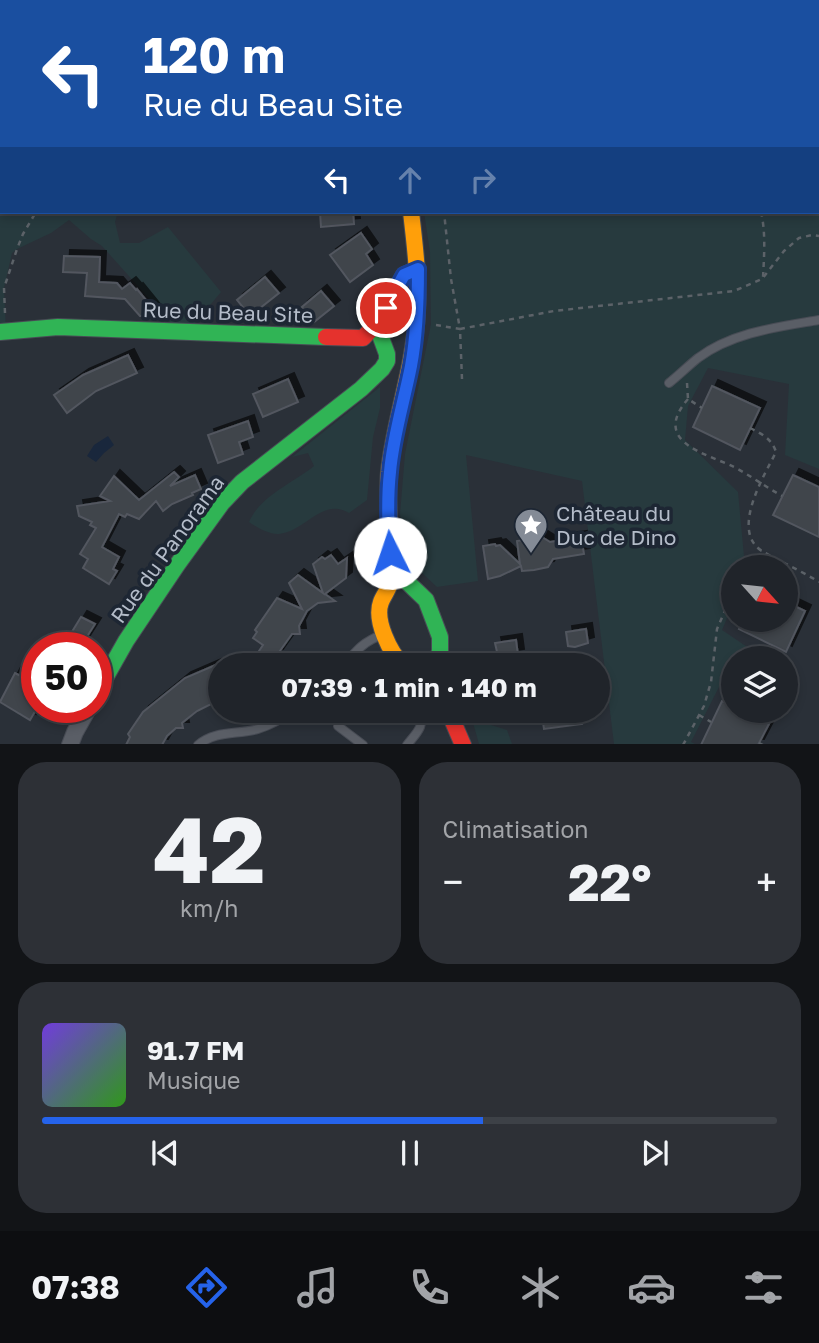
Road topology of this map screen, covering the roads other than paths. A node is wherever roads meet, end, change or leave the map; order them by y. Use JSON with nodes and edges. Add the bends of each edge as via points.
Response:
{"nodes":[{"id":1,"x":411,"y":214,"type":"edge"},
{"id":2,"x":418,"y":269,"type":"junction"},
{"id":3,"x":819,"y":320,"type":"edge"},
{"id":4,"x":376,"y":324,"type":"junction"},
{"id":5,"x":3,"y":331,"type":"edge"},
{"id":6,"x":669,"y":383,"type":"dead end"},
{"id":7,"x":390,"y":553,"type":"junction"},
{"id":8,"x":419,"y":592,"type":"junction"},
{"id":9,"x":386,"y":594,"type":"junction"},
{"id":10,"x":385,"y":634,"type":"junction"},
{"id":11,"x":354,"y":653,"type":"edge"},
{"id":12,"x":393,"y":653,"type":"edge"},
{"id":13,"x":439,"y":653,"type":"edge"},
{"id":14,"x":112,"y":666,"type":"edge"},
{"id":15,"x":80,"y":723,"type":"edge"},
{"id":16,"x":273,"y":723,"type":"edge"},
{"id":17,"x":423,"y":723,"type":"edge"},
{"id":18,"x":454,"y":723,"type":"edge"},
{"id":19,"x":338,"y":726,"type":"dead end"},
{"id":20,"x":70,"y":744,"type":"edge"},
{"id":21,"x":198,"y":744,"type":"edge"},
{"id":22,"x":363,"y":744,"type":"edge"},
{"id":23,"x":407,"y":744,"type":"edge"},
{"id":24,"x":463,"y":744,"type":"edge"}],
"edges":[{"from":1,"to":2,"type":"street"},
{"from":2,"to":4,"type":"street","via":[[404,275]]},
{"from":2,"to":7,"type":"street","via":[[411,364],[389,473]]},
{"from":3,"to":6,"type":"lane","via":[[737,337],[700,356]]},
{"from":4,"to":5,"type":"street","name":"Rue du Beau Site","via":[[363,338],[58,327]]},
{"from":4,"to":14,"type":"street","name":"Rue du Panorama","via":[[387,354],[382,369],[222,503]]},
{"from":7,"to":8,"type":"street","via":[[398,572]]},
{"from":7,"to":9,"type":"street","via":[[391,581]]},
{"from":8,"to":9,"type":"street","via":[[404,586]]},
{"from":8,"to":13,"type":"street","via":[[440,637]]},
{"from":9,"to":10,"type":"street","via":[[379,614]]},
{"from":10,"to":11,"type":"lane","via":[[361,644]]},
{"from":10,"to":12,"type":"street"},
{"from":15,"to":20,"type":"street"},
{"from":16,"to":21,"type":"lane","via":[[217,734]]},
{"from":17,"to":23,"type":"lane"},
{"from":18,"to":24,"type":"street"},
{"from":19,"to":22,"type":"lane"}]}
